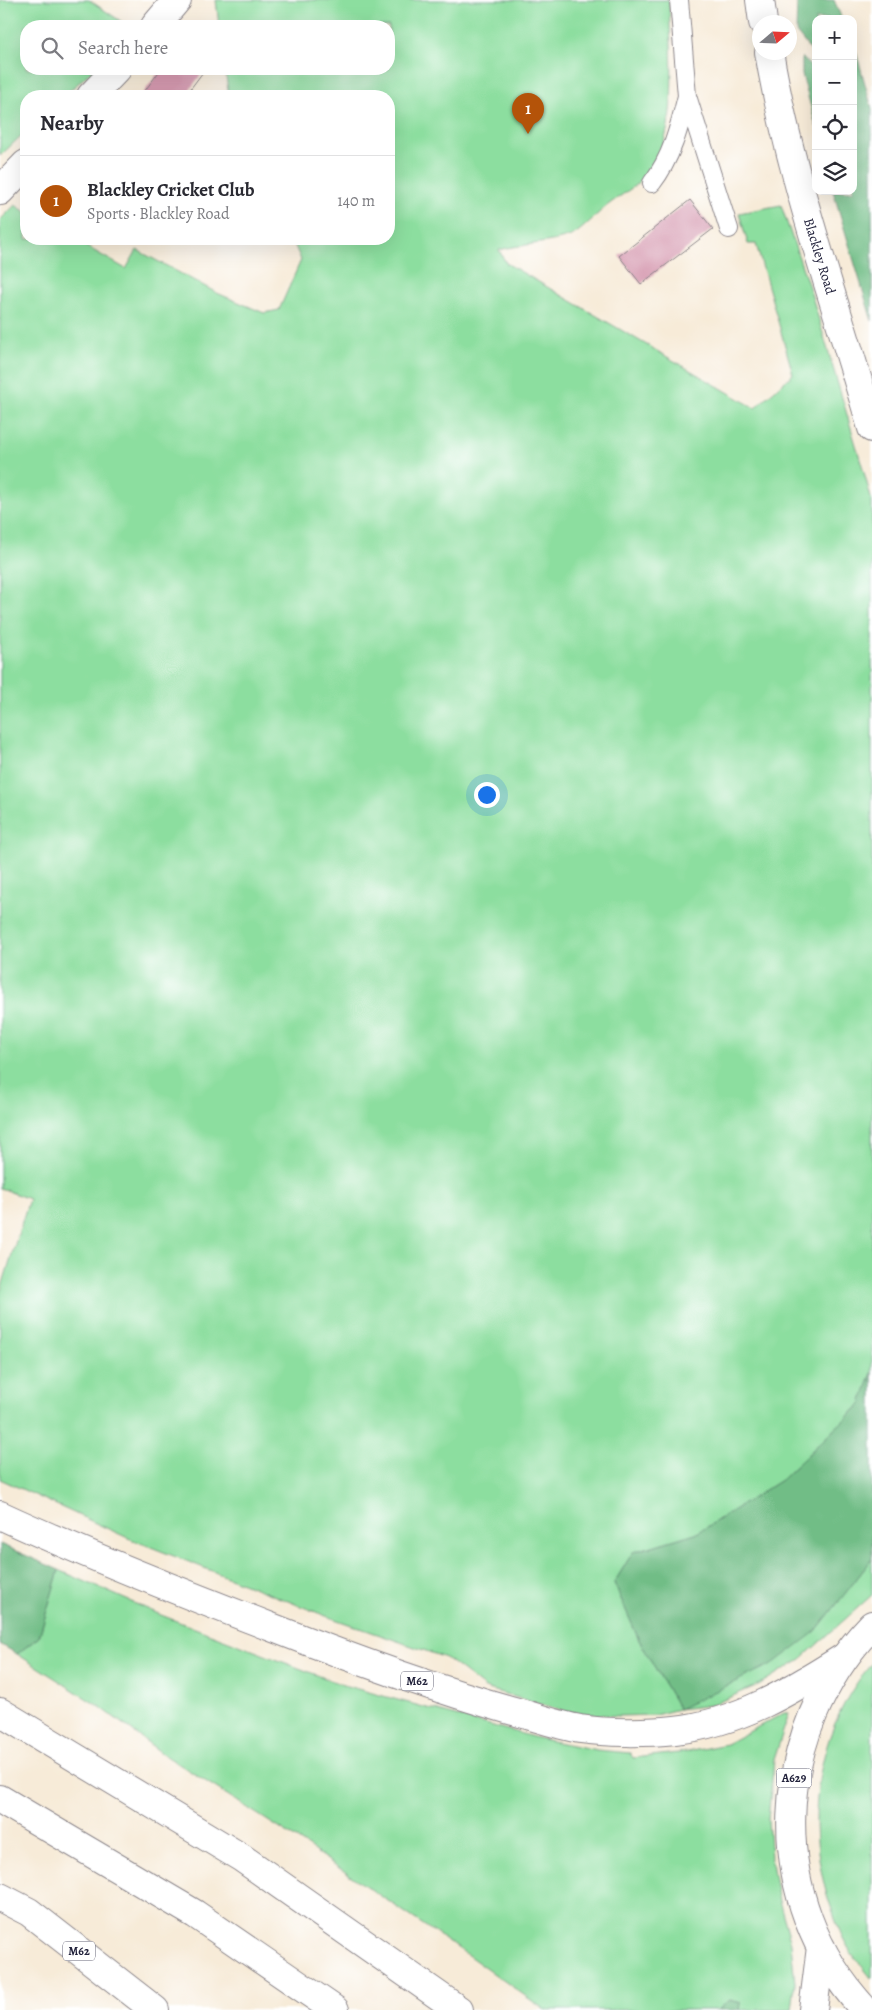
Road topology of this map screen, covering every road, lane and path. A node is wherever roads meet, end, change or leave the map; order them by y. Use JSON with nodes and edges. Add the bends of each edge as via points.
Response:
{"nodes":[{"id":1,"x":177,"y":0,"type":"edge"},
{"id":2,"x":679,"y":0,"type":"edge"},
{"id":3,"x":760,"y":0,"type":"edge"},
{"id":4,"x":762,"y":15,"type":"edge"},
{"id":5,"x":160,"y":20,"type":"edge"},
{"id":6,"x":771,"y":60,"type":"edge"},
{"id":7,"x":111,"y":75,"type":"edge"},
{"id":8,"x":97,"y":90,"type":"edge"},
{"id":9,"x":688,"y":96,"type":"junction"},
{"id":10,"x":20,"y":170,"type":"edge"},
{"id":11,"x":652,"y":183,"type":"dead end"},
{"id":12,"x":0,"y":191,"type":"edge"},
{"id":13,"x":729,"y":229,"type":"dead end"},
{"id":14,"x":872,"y":428,"type":"edge"},
{"id":15,"x":0,"y":1515,"type":"edge"},
{"id":16,"x":872,"y":1625,"type":"edge"},
{"id":17,"x":843,"y":1658,"type":"junction"},
{"id":18,"x":0,"y":1712,"type":"edge"},
{"id":19,"x":0,"y":1800,"type":"edge"},
{"id":20,"x":0,"y":1897,"type":"edge"},
{"id":21,"x":821,"y":1948,"type":"junction"},
{"id":22,"x":864,"y":2006,"type":"edge"},
{"id":23,"x":155,"y":2010,"type":"edge"},
{"id":24,"x":336,"y":2010,"type":"edge"},
{"id":25,"x":459,"y":2010,"type":"edge"},
{"id":26,"x":813,"y":2010,"type":"edge"}],
"edges":[{"from":1,"to":5,"type":"main road"},
{"from":2,"to":9,"type":"lane"},
{"from":3,"to":4,"type":"main road"},
{"from":6,"to":14,"type":"main road","name":"Blackley Road","via":[[795,174]]},
{"from":7,"to":8,"type":"main road"},
{"from":9,"to":11,"type":"lane","via":[[674,145]]},
{"from":9,"to":13,"type":"lane"},
{"from":10,"to":12,"type":"main road"},
{"from":15,"to":17,"type":"main road","number":"M62","via":[[133,1573],[336,1653],[460,1696],[580,1729],[641,1732],[676,1730],[709,1723],[779,1698]]},
{"from":16,"to":17,"type":"main road","number":"A629"},
{"from":17,"to":21,"type":"main road","number":"A629","via":[[809,1724],[792,1788],[792,1838],[799,1888]]},
{"from":18,"to":25,"type":"main road","via":[[242,1858]]},
{"from":19,"to":24,"type":"main road","via":[[196,1914]]},
{"from":20,"to":23,"type":"main road","number":"M62","via":[[29,1912]]},
{"from":21,"to":22,"type":"main road","number":"A629","via":[[837,1975]]},
{"from":21,"to":26,"type":"main road","number":"A629"}]}
